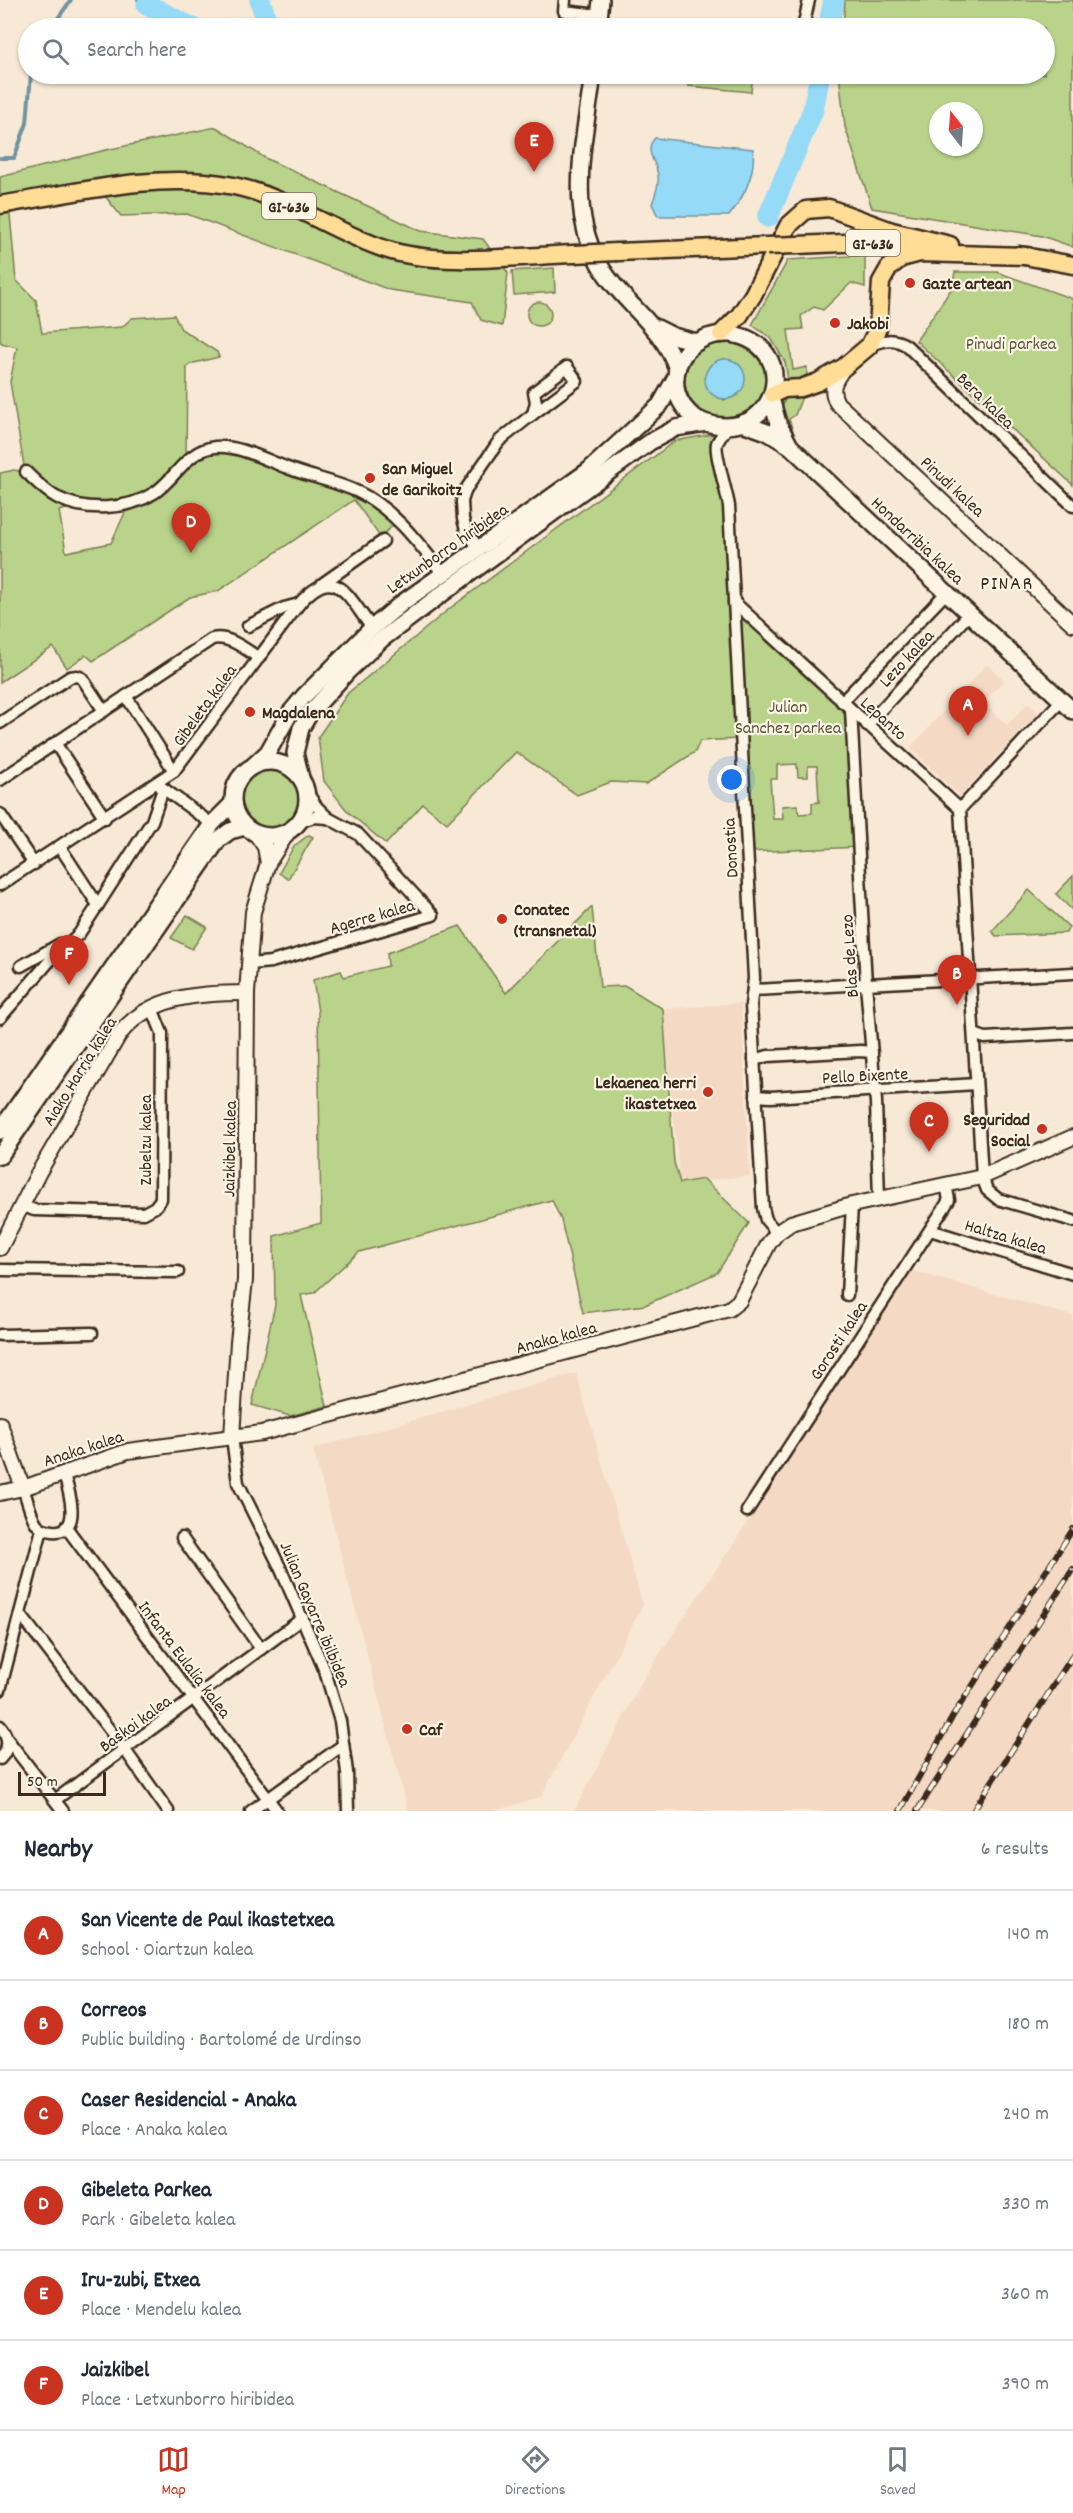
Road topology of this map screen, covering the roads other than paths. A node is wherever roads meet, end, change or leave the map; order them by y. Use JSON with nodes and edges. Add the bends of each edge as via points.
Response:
{"nodes":[{"id":1,"x":565,"y":0,"type":"edge"},
{"id":2,"x":809,"y":0,"type":"edge"},
{"id":3,"x":600,"y":15,"type":"edge"},
{"id":4,"x":805,"y":18,"type":"edge"},
{"id":5,"x":592,"y":84,"type":"edge"},
{"id":6,"x":0,"y":205,"type":"edge"},
{"id":7,"x":950,"y":245,"type":"junction"},
{"id":8,"x":1028,"y":256,"type":"junction"},
{"id":9,"x":1073,"y":266,"type":"edge"},
{"id":10,"x":652,"y":325,"type":"junction"},
{"id":11,"x":721,"y":334,"type":"junction"},
{"id":12,"x":696,"y":342,"type":"junction"},
{"id":13,"x":869,"y":346,"type":"junction"},
{"id":14,"x":844,"y":366,"type":"junction"},
{"id":15,"x":676,"y":373,"type":"junction"},
{"id":16,"x":772,"y":396,"type":"junction"},
{"id":17,"x":533,"y":414,"type":"junction"},
{"id":18,"x":706,"y":423,"type":"junction"},
{"id":19,"x":735,"y":424,"type":"junction"},
{"id":20,"x":790,"y":446,"type":"junction"},
{"id":21,"x":26,"y":472,"type":"dead end"},
{"id":22,"x":1073,"y":506,"type":"edge"},
{"id":23,"x":383,"y":541,"type":"dead end"},
{"id":24,"x":479,"y":549,"type":"junction"},
{"id":25,"x":443,"y":574,"type":"junction"},
{"id":26,"x":321,"y":584,"type":"junction"},
{"id":27,"x":946,"y":593,"type":"junction"},
{"id":28,"x":734,"y":602,"type":"junction"},
{"id":29,"x":299,"y":604,"type":"junction"},
{"id":30,"x":969,"y":614,"type":"junction"},
{"id":31,"x":1073,"y":624,"type":"edge"},
{"id":32,"x":248,"y":626,"type":"dead end"},
{"id":33,"x":372,"y":627,"type":"junction"},
{"id":34,"x":259,"y":658,"type":"junction"},
{"id":35,"x":126,"y":696,"type":"junction"},
{"id":36,"x":1061,"y":701,"type":"junction"},
{"id":37,"x":842,"y":702,"type":"junction"},
{"id":38,"x":851,"y":710,"type":"junction"},
{"id":39,"x":104,"y":711,"type":"junction"},
{"id":40,"x":1073,"y":711,"type":"edge"},
{"id":41,"x":0,"y":723,"type":"edge"},
{"id":42,"x":867,"y":724,"type":"junction"},
{"id":43,"x":55,"y":743,"type":"junction"},
{"id":44,"x":254,"y":765,"type":"junction"},
{"id":45,"x":174,"y":771,"type":"junction"},
{"id":46,"x":0,"y":780,"type":"edge"},
{"id":47,"x":304,"y":785,"type":"junction"},
{"id":48,"x":161,"y":786,"type":"junction"},
{"id":49,"x":233,"y":803,"type":"junction"},
{"id":50,"x":960,"y":809,"type":"junction"},
{"id":51,"x":0,"y":814,"type":"edge"},
{"id":52,"x":105,"y":818,"type":"junction"},
{"id":53,"x":328,"y":818,"type":"junction"},
{"id":54,"x":212,"y":824,"type":"junction"},
{"id":55,"x":294,"y":827,"type":"junction"},
{"id":56,"x":251,"y":831,"type":"junction"},
{"id":57,"x":60,"y":847,"type":"junction"},
{"id":58,"x":268,"y":863,"type":"junction"},
{"id":59,"x":34,"y":864,"type":"junction"},
{"id":60,"x":0,"y":885,"type":"edge"},
{"id":61,"x":98,"y":905,"type":"junction"},
{"id":62,"x":79,"y":934,"type":"junction"},
{"id":63,"x":250,"y":964,"type":"junction"},
{"id":64,"x":21,"y":966,"type":"dead end"},
{"id":65,"x":1073,"y":973,"type":"edge"},
{"id":66,"x":971,"y":979,"type":"junction"},
{"id":67,"x":753,"y":984,"type":"junction"},
{"id":68,"x":867,"y":984,"type":"junction"},
{"id":69,"x":247,"y":993,"type":"junction"},
{"id":70,"x":152,"y":1008,"type":"junction"},
{"id":71,"x":0,"y":1018,"type":"edge"},
{"id":72,"x":1073,"y":1033,"type":"edge"},
{"id":73,"x":974,"y":1034,"type":"junction"},
{"id":74,"x":872,"y":1052,"type":"junction"},
{"id":75,"x":754,"y":1059,"type":"junction"},
{"id":76,"x":976,"y":1084,"type":"junction"},
{"id":77,"x":875,"y":1092,"type":"junction"},
{"id":78,"x":756,"y":1096,"type":"junction"},
{"id":79,"x":0,"y":1131,"type":"edge"},
{"id":80,"x":1073,"y":1137,"type":"edge"},
{"id":81,"x":0,"y":1156,"type":"edge"},
{"id":82,"x":982,"y":1177,"type":"junction"},
{"id":83,"x":946,"y":1184,"type":"junction"},
{"id":84,"x":879,"y":1199,"type":"junction"},
{"id":85,"x":21,"y":1205,"type":"junction"},
{"id":86,"x":852,"y":1206,"type":"junction"},
{"id":87,"x":1073,"y":1221,"type":"edge"},
{"id":88,"x":930,"y":1230,"type":"junction"},
{"id":89,"x":777,"y":1233,"type":"junction"},
{"id":90,"x":0,"y":1248,"type":"edge"},
{"id":91,"x":0,"y":1270,"type":"edge"},
{"id":92,"x":178,"y":1272,"type":"dead end"},
{"id":93,"x":1073,"y":1274,"type":"edge"},
{"id":94,"x":847,"y":1295,"type":"dead end"},
{"id":95,"x":92,"y":1333,"type":"dead end"},
{"id":96,"x":0,"y":1335,"type":"edge"},
{"id":97,"x":0,"y":1424,"type":"edge"},
{"id":98,"x":232,"y":1437,"type":"junction"},
{"id":99,"x":63,"y":1472,"type":"junction"},
{"id":100,"x":23,"y":1488,"type":"junction"},
{"id":101,"x":0,"y":1493,"type":"edge"},
{"id":102,"x":747,"y":1511,"type":"dead end"},
{"id":103,"x":42,"y":1529,"type":"junction"},
{"id":104,"x":62,"y":1529,"type":"junction"},
{"id":105,"x":182,"y":1538,"type":"dead end"},
{"id":106,"x":20,"y":1614,"type":"junction"},
{"id":107,"x":303,"y":1618,"type":"junction"},
{"id":108,"x":261,"y":1649,"type":"junction"},
{"id":109,"x":0,"y":1690,"type":"edge"},
{"id":110,"x":194,"y":1700,"type":"junction"},
{"id":111,"x":0,"y":1726,"type":"edge"},
{"id":112,"x":8,"y":1740,"type":"junction"},
{"id":113,"x":343,"y":1745,"type":"junction"},
{"id":114,"x":125,"y":1750,"type":"junction"},
{"id":115,"x":0,"y":1759,"type":"edge"},
{"id":116,"x":268,"y":1799,"type":"junction"},
{"id":117,"x":55,"y":1800,"type":"junction"},
{"id":118,"x":63,"y":1811,"type":"edge"},
{"id":119,"x":168,"y":1811,"type":"edge"},
{"id":120,"x":251,"y":1811,"type":"edge"},
{"id":121,"x":277,"y":1811,"type":"edge"},
{"id":122,"x":348,"y":1811,"type":"edge"}],
"edges":[{"from":1,"to":3,"type":"street","via":[[564,11]]},
{"from":2,"to":4,"type":"street"},
{"from":5,"to":10,"type":"main road","via":[[580,181],[583,225],[599,266]]},
{"from":6,"to":7,"type":"main road","number":"GI-636","bridge":true,"via":[[148,183],[187,181],[235,186],[267,196],[386,249],[417,256],[462,258],[866,242]]},
{"from":7,"to":8,"type":"main road","number":"GI-636"},
{"from":7,"to":11,"type":"main road","via":[[892,231],[829,208],[806,210],[788,225],[753,296]]},
{"from":8,"to":9,"type":"main road","number":"GI-636"},
{"from":8,"to":13,"type":"main road","via":[[920,254],[901,258],[881,282],[878,328]]},
{"from":10,"to":12,"type":"main road"},
{"from":10,"to":15,"type":"main road","via":[[667,345]]},
{"from":11,"to":12,"type":"main road"},
{"from":11,"to":16,"type":"main road","via":[[752,340],[768,355],[775,378]]},
{"from":12,"to":15,"type":"main road","via":[[685,352]]},
{"from":13,"to":14,"type":"main road"},
{"from":13,"to":22,"type":"street","name":"Bera kalea","via":[[882,340],[899,340],[907,346]]},
{"from":14,"to":16,"type":"main road","via":[[818,382],[784,389]]},
{"from":14,"to":31,"type":"street","name":"Pinudi kalea","via":[[833,386],[837,403]]},
{"from":15,"to":18,"type":"main road","via":[[678,394],[686,409]]},
{"from":15,"to":24,"type":"main road","name":"Letxunborro hiribidea","via":[[660,405],[588,471]]},
{"from":16,"to":19,"type":"main road","via":[[756,416]]},
{"from":16,"to":20,"type":"main road","name":"Hondarribia kalea","via":[[778,423]]},
{"from":17,"to":17,"type":"street","via":[[577,381],[567,367],[534,392]]},
{"from":17,"to":24,"type":"street","via":[[499,441],[466,489],[463,519]]},
{"from":18,"to":19,"type":"main road"},
{"from":18,"to":47,"type":"main road","name":"Letxunborro hiribidea","via":[[676,428],[650,442],[382,639],[304,720],[295,753]]},
{"from":19,"to":20,"type":"main road","name":"Hondarribia kalea","via":[[766,432]]},
{"from":19,"to":28,"type":"street","name":"Donostia","via":[[717,443],[715,454],[729,506]]},
{"from":20,"to":27,"type":"main road","name":"Hondarribia kalea"},
{"from":21,"to":25,"type":"street","via":[[57,497],[103,508],[155,493],[199,452],[216,447],[242,451],[375,501]]},
{"from":23,"to":26,"type":"street","name":"Gibeleta kalea"},
{"from":24,"to":25,"type":"main road","name":"Letxunborro hiribidea"},
{"from":25,"to":33,"type":"main road","name":"Letxunborro hiribidea"},
{"from":26,"to":29,"type":"street","name":"Gibeleta kalea"},
{"from":26,"to":33,"type":"street","via":[[339,586]]},
{"from":27,"to":30,"type":"main road","name":"Hondarribia kalea"},
{"from":27,"to":37,"type":"street","name":"Lezo kalea"},
{"from":28,"to":37,"type":"street","name":"Lepanto"},
{"from":28,"to":67,"type":"street","name":"Donostia"},
{"from":29,"to":32,"type":"street"},
{"from":29,"to":34,"type":"street","name":"Gibeleta kalea"},
{"from":30,"to":36,"type":"main road","name":"Hondarribia kalea"},
{"from":30,"to":42,"type":"street","name":"Lezo kalea"},
{"from":33,"to":44,"type":"main road","name":"Letxunborro hiribidea","via":[[304,696],[275,742]]},
{"from":34,"to":35,"type":"street","name":"Gibeleta kalea","via":[[231,640],[212,639]]},
{"from":34,"to":45,"type":"street","name":"Gibeleta kalea"},
{"from":35,"to":39,"type":"street","name":"Gibeleta kalea"},
{"from":35,"to":45,"type":"street","name":"Gibeleta kalea"},
{"from":36,"to":40,"type":"main road","name":"Hondarribia kalea"},
{"from":36,"to":50,"type":"street"},
{"from":37,"to":38,"type":"street","name":"Lepanto"},
{"from":38,"to":42,"type":"street","name":"Lepanto"},
{"from":38,"to":68,"type":"street","name":"Blas de Lezo"},
{"from":39,"to":41,"type":"street","via":[[77,676]]},
{"from":39,"to":43,"type":"street","name":"Gibeleta kalea"},
{"from":42,"to":50,"type":"street","name":"Lepanto"},
{"from":43,"to":46,"type":"street","name":"Gibeleta kalea"},
{"from":43,"to":52,"type":"street"},
{"from":44,"to":47,"type":"main road","via":[[285,765]]},
{"from":44,"to":49,"type":"main road","via":[[237,781]]},
{"from":45,"to":48,"type":"street","name":"Gibeleta kalea"},
{"from":47,"to":53,"type":"street","name":"Agerre kalea"},
{"from":47,"to":55,"type":"main road","via":[[306,808]]},
{"from":48,"to":52,"type":"street","name":"Gibeleta kalea"},
{"from":48,"to":54,"type":"street"},
{"from":48,"to":61,"type":"street","via":[[152,821]]},
{"from":49,"to":54,"type":"main road"},
{"from":49,"to":56,"type":"main road","via":[[239,820]]},
{"from":50,"to":66,"type":"street"},
{"from":51,"to":59,"type":"street"},
{"from":52,"to":57,"type":"street","name":"Gibeleta kalea"},
{"from":53,"to":55,"type":"street","via":[[314,817]]},
{"from":53,"to":63,"type":"street","name":"Agerre kalea","via":[[358,834],[433,915],[271,962]]},
{"from":54,"to":79,"type":"main road"},
{"from":55,"to":56,"type":"main road","via":[[267,836]]},
{"from":55,"to":58,"type":"street","name":"Jaizkibel kalea"},
{"from":56,"to":58,"type":"street","via":[[265,847]]},
{"from":56,"to":81,"type":"main road","via":[[230,831],[218,840]]},
{"from":57,"to":59,"type":"street","name":"Gibeleta kalea"},
{"from":57,"to":61,"type":"street"},
{"from":58,"to":63,"type":"street","name":"Jaizkibel kalea","via":[[253,912]]},
{"from":59,"to":60,"type":"street","name":"Gibeleta kalea"},
{"from":61,"to":62,"type":"street"},
{"from":62,"to":64,"type":"street"},
{"from":62,"to":71,"type":"street","via":[[53,957]]},
{"from":63,"to":69,"type":"street","name":"Jaizkibel kalea"},
{"from":65,"to":66,"type":"street"},
{"from":66,"to":68,"type":"street"},
{"from":66,"to":73,"type":"street"},
{"from":67,"to":68,"type":"street"},
{"from":67,"to":75,"type":"street","name":"Donostia"},
{"from":68,"to":74,"type":"street","name":"Blas de Lezo"},
{"from":69,"to":70,"type":"street","name":"Aiako Harria kalea","via":[[190,995]]},
{"from":69,"to":98,"type":"street","name":"Jaizkibel kalea","via":[[245,1280]]},
{"from":70,"to":85,"type":"street","name":"Aiako Harria kalea","via":[[128,1023],[119,1035]]},
{"from":70,"to":85,"type":"street","name":"Zubelzu kalea","via":[[162,1033],[161,1199],[144,1213],[34,1209]]},
{"from":72,"to":73,"type":"street","via":[[985,1038]]},
{"from":73,"to":76,"type":"street"},
{"from":74,"to":75,"type":"street"},
{"from":74,"to":77,"type":"street","name":"Blas de Lezo"},
{"from":75,"to":78,"type":"street","name":"Donostia"},
{"from":76,"to":77,"type":"street","name":"Pello Bixente"},
{"from":76,"to":82,"type":"street"},
{"from":77,"to":78,"type":"street","name":"Pello Bixente"},
{"from":77,"to":84,"type":"street","name":"Blas de Lezo"},
{"from":78,"to":89,"type":"street","name":"Donostia","via":[[763,1208],[766,1220]]},
{"from":80,"to":82,"type":"street","name":"Anaka kalea"},
{"from":82,"to":83,"type":"street","name":"Anaka kalea"},
{"from":82,"to":87,"type":"street","via":[[987,1190],[998,1199]]},
{"from":83,"to":84,"type":"street","name":"Anaka kalea"},
{"from":83,"to":88,"type":"street","name":"Gorosti kalea","via":[[949,1200]]},
{"from":84,"to":86,"type":"street","name":"Anaka kalea"},
{"from":85,"to":90,"type":"street","name":"Aiako Harria kalea"},
{"from":86,"to":89,"type":"street","name":"Anaka kalea","via":[[801,1218]]},
{"from":86,"to":94,"type":"street"},
{"from":88,"to":93,"type":"street","name":"Haltza kalea"},
{"from":88,"to":102,"type":"street","name":"Gorosti kalea"},
{"from":89,"to":98,"type":"street","name":"Anaka kalea","via":[[739,1301],[729,1309],[332,1416]]},
{"from":91,"to":92,"type":"street"},
{"from":95,"to":96,"type":"street"},
{"from":97,"to":100,"type":"street"},
{"from":98,"to":99,"type":"street","name":"Anaka kalea","via":[[128,1451]]},
{"from":98,"to":107,"type":"street","name":"Julian Gayarre ibilbidea","via":[[238,1483]]},
{"from":99,"to":100,"type":"street","name":"Anaka kalea"},
{"from":99,"to":104,"type":"street","via":[[72,1508],[71,1520]]},
{"from":100,"to":101,"type":"street","name":"Anaka kalea"},
{"from":100,"to":103,"type":"street"},
{"from":103,"to":104,"type":"street"},
{"from":103,"to":106,"type":"street"},
{"from":104,"to":110,"type":"street","name":"Infanta Eulalia kalea"},
{"from":105,"to":108,"type":"street"},
{"from":106,"to":109,"type":"street"},
{"from":106,"to":114,"type":"street"},
{"from":107,"to":108,"type":"street","name":"Baskoi kalea"},
{"from":107,"to":113,"type":"street","name":"Julian Gayarre ibilbidea","via":[[325,1671]]},
{"from":108,"to":110,"type":"street","name":"Baskoi kalea"},
{"from":110,"to":114,"type":"street","name":"Baskoi kalea"},
{"from":110,"to":116,"type":"street","name":"Infanta Eulalia kalea"},
{"from":111,"to":112,"type":"street"},
{"from":112,"to":115,"type":"street"},
{"from":112,"to":117,"type":"street"},
{"from":113,"to":116,"type":"street"},
{"from":113,"to":122,"type":"street","name":"Julian Gayarre ibilbidea"},
{"from":114,"to":117,"type":"street","name":"Baskoi kalea"},
{"from":114,"to":119,"type":"street"},
{"from":116,"to":120,"type":"street"},
{"from":116,"to":121,"type":"street","name":"Infanta Eulalia kalea"},
{"from":117,"to":118,"type":"street"}]}
